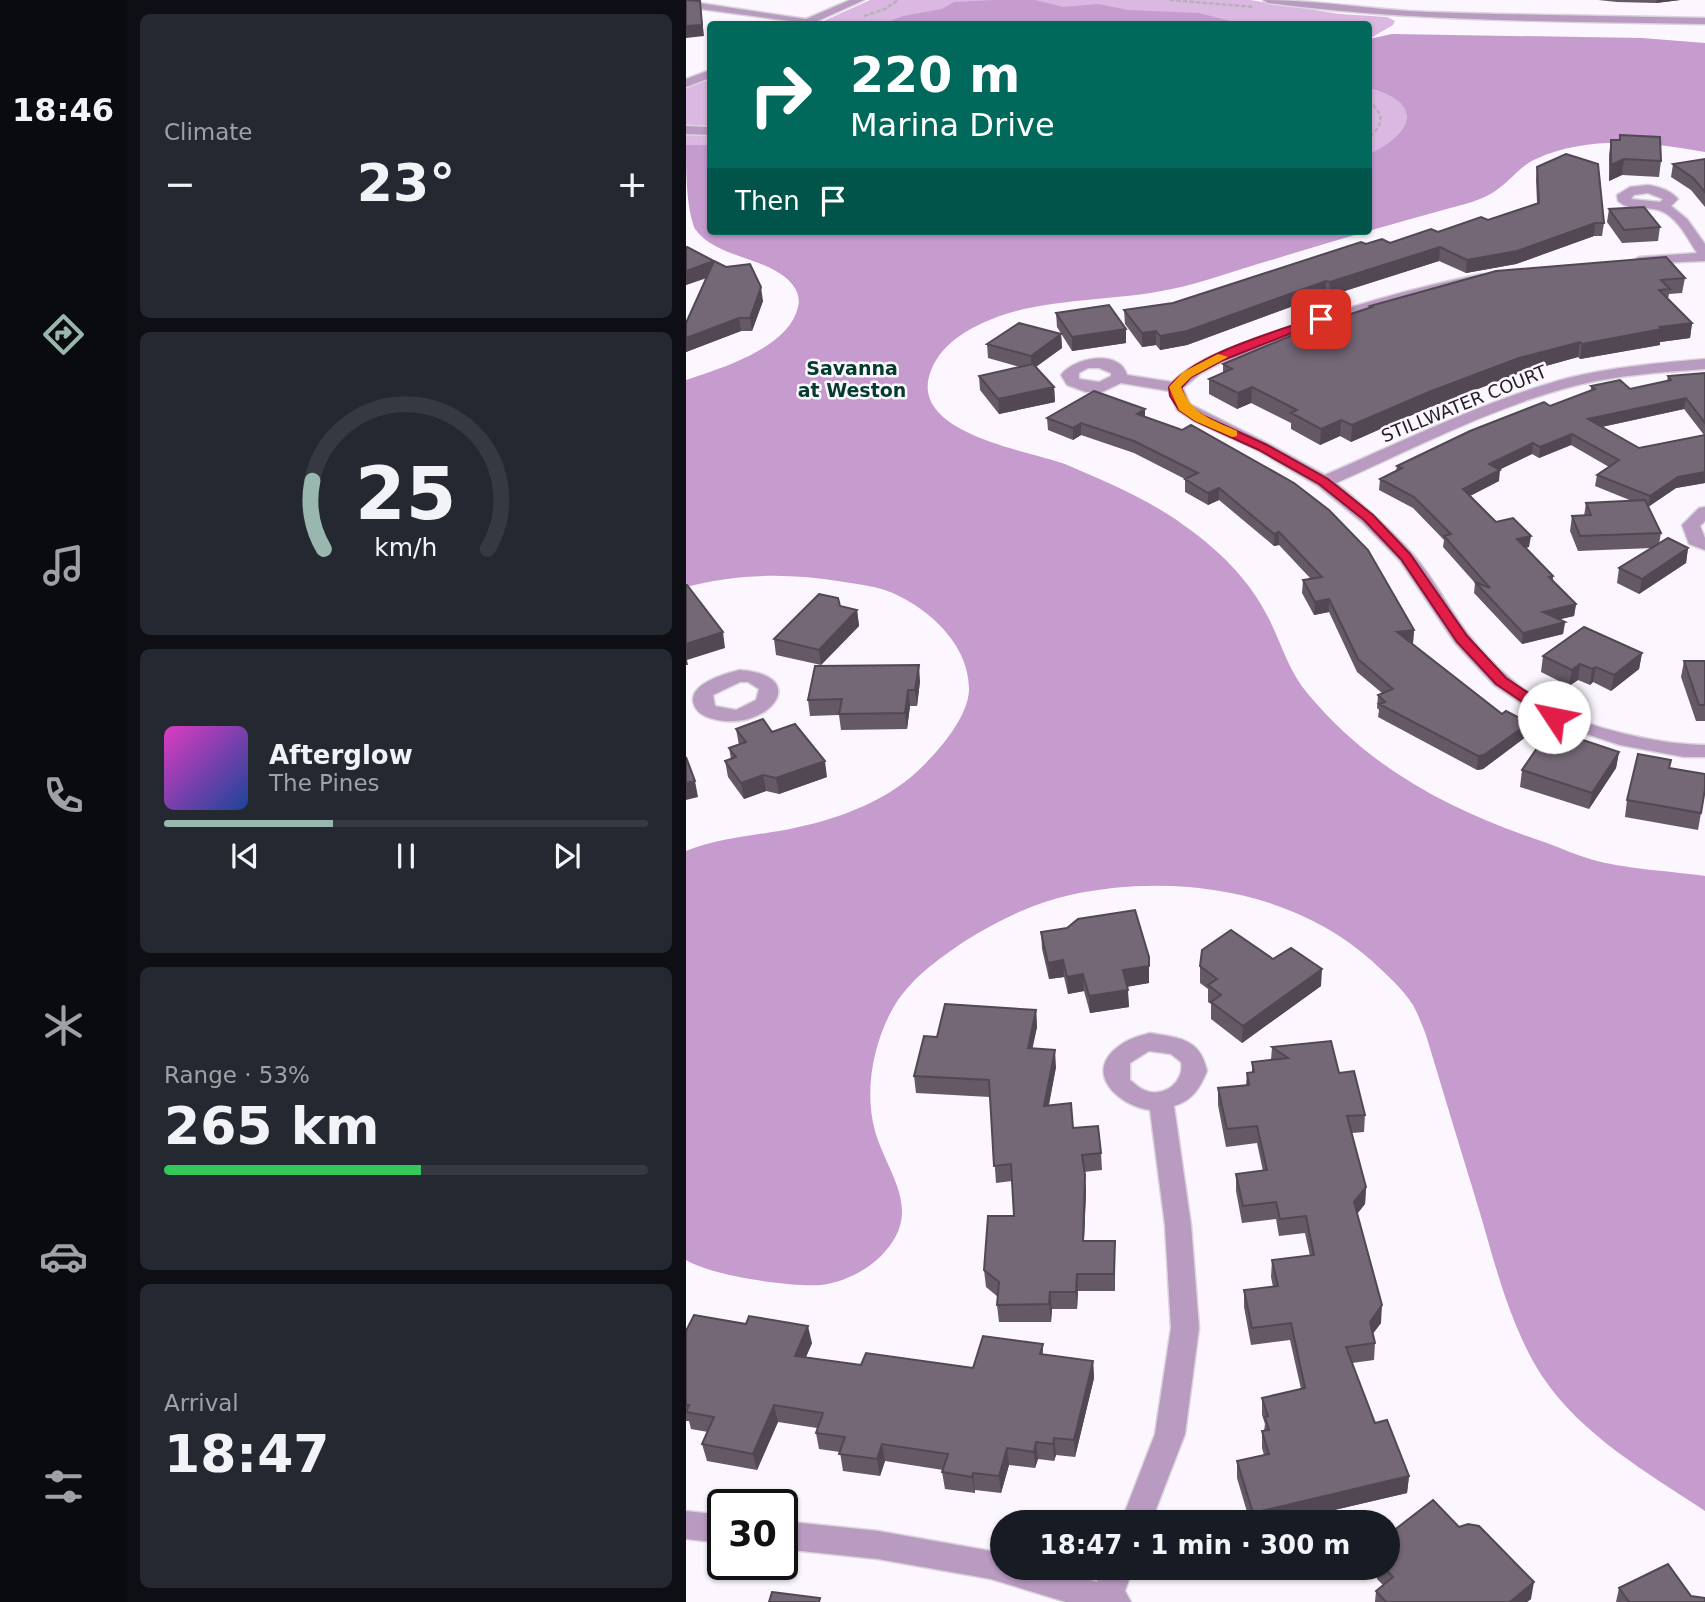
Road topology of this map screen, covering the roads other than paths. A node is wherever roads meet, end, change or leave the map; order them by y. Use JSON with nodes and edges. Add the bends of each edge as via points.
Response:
{"nodes":[{"id":1,"x":859,"y":0,"type":"edge"},
{"id":2,"x":686,"y":4,"type":"edge"},
{"id":3,"x":1264,"y":4,"type":"edge"},
{"id":4,"x":1354,"y":11,"type":"junction"},
{"id":5,"x":792,"y":21,"type":"edge"},
{"id":6,"x":810,"y":21,"type":"edge"},
{"id":7,"x":1345,"y":21,"type":"edge"},
{"id":8,"x":1705,"y":22,"type":"edge"},
{"id":9,"x":707,"y":75,"type":"edge"},
{"id":10,"x":686,"y":83,"type":"edge"},
{"id":11,"x":686,"y":130,"type":"edge"},
{"id":12,"x":707,"y":131,"type":"edge"},
{"id":13,"x":1663,"y":206,"type":"dead end"},
{"id":14,"x":1705,"y":256,"type":"edge"},
{"id":15,"x":1616,"y":262,"type":"edge"},
{"id":16,"x":1496,"y":275,"type":"edge"},
{"id":17,"x":1705,"y":364,"type":"edge"},
{"id":18,"x":1119,"y":378,"type":"dead end"},
{"id":19,"x":1175,"y":387,"type":"junction"},
{"id":20,"x":1324,"y":482,"type":"junction"},
{"id":21,"x":1705,"y":512,"type":"edge"},
{"id":22,"x":1705,"y":545,"type":"edge"},
{"id":23,"x":1705,"y":751,"type":"edge"},
{"id":24,"x":1161,"y":1101,"type":"dead end"},
{"id":25,"x":1141,"y":1510,"type":"edge"},
{"id":26,"x":686,"y":1525,"type":"edge"},
{"id":27,"x":707,"y":1527,"type":"edge"},
{"id":28,"x":798,"y":1537,"type":"edge"},
{"id":29,"x":1115,"y":1580,"type":"edge"},
{"id":30,"x":1111,"y":1600,"type":"edge"}],
"edges":[{"from":1,"to":6,"type":"street"},
{"from":2,"to":5,"type":"street"},
{"from":3,"to":4,"type":"street"},
{"from":4,"to":7,"type":"street"},
{"from":4,"to":8,"type":"street"},
{"from":9,"to":10,"type":"street"},
{"from":11,"to":12,"type":"street"},
{"from":13,"to":14,"type":"street","via":[[1688,228]]},
{"from":14,"to":15,"type":"street"},
{"from":16,"to":19,"type":"street","via":[[1348,309],[1217,359],[1187,374]]},
{"from":17,"to":20,"type":"street","name":"STILLWATER COURT","via":[[1637,369],[1573,382],[1513,401]]},
{"from":18,"to":19,"type":"street"},
{"from":19,"to":20,"type":"street","via":[[1183,407],[1200,418]]},
{"from":20,"to":23,"type":"street","via":[[1406,557],[1462,639],[1501,681],[1554,717],[1620,739]]},
{"from":21,"to":22,"type":"street","via":[[1691,525],[1695,540]]},
{"from":24,"to":25,"type":"street","via":[[1178,1225],[1185,1328],[1170,1434]]},
{"from":26,"to":27,"type":"street"},
{"from":28,"to":30,"type":"street","via":[[990,1565]]},
{"from":29,"to":30,"type":"street"}]}
